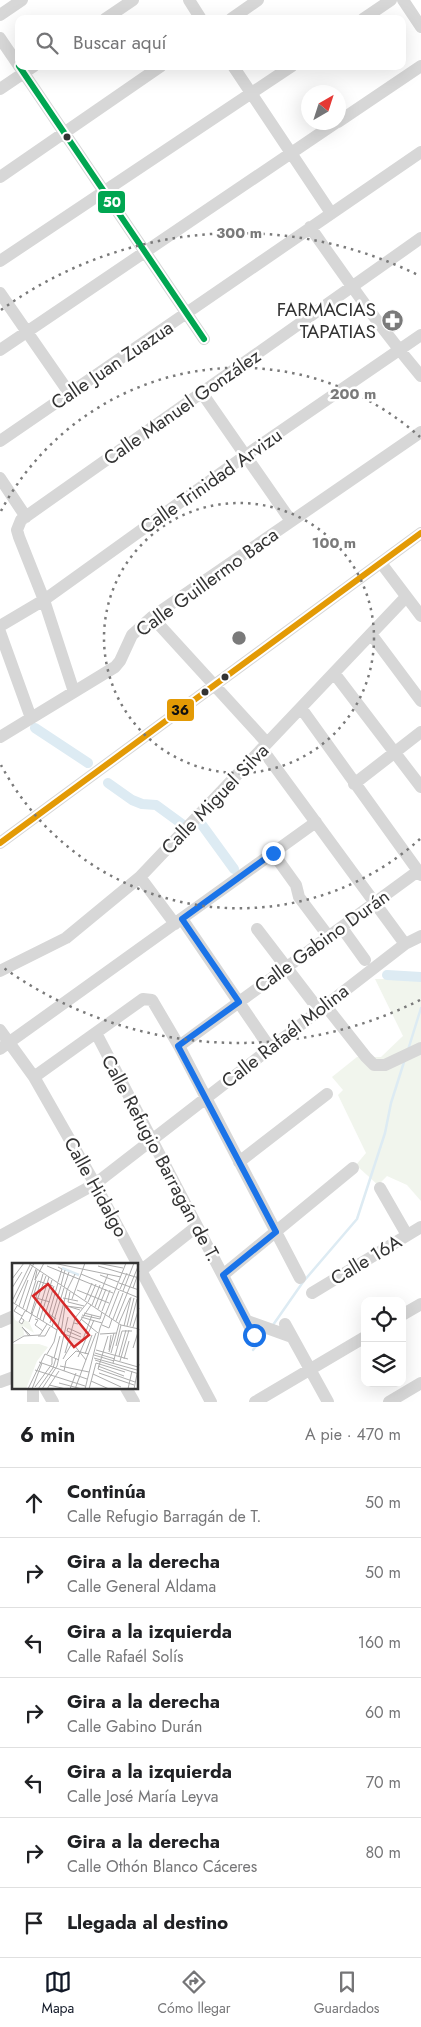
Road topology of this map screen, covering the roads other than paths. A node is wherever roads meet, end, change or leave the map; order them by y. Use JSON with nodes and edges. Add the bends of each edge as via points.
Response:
{"nodes":[{"id":1,"x":22,"y":0,"type":"edge"},
{"id":2,"x":132,"y":0,"type":"edge"},
{"id":3,"x":189,"y":0,"type":"edge"},
{"id":4,"x":258,"y":0,"type":"edge"},
{"id":5,"x":391,"y":0,"type":"edge"},
{"id":6,"x":403,"y":0,"type":"edge"},
{"id":7,"x":0,"y":15,"type":"edge"},
{"id":8,"x":110,"y":15,"type":"edge"},
{"id":9,"x":198,"y":15,"type":"edge"},
{"id":10,"x":237,"y":15,"type":"edge"},
{"id":11,"x":369,"y":15,"type":"edge"},
{"id":12,"x":421,"y":27,"type":"edge"},
{"id":13,"x":0,"y":38,"type":"edge"},
{"id":14,"x":15,"y":57,"type":"edge"},
{"id":15,"x":421,"y":66,"type":"edge"},
{"id":16,"x":22,"y":70,"type":"edge"},
{"id":17,"x":25,"y":70,"type":"edge"},
{"id":18,"x":155,"y":70,"type":"edge"},
{"id":19,"x":236,"y":70,"type":"edge"},
{"id":20,"x":286,"y":70,"type":"edge"},
{"id":21,"x":0,"y":89,"type":"edge"},
{"id":22,"x":251,"y":93,"type":"junction"},
{"id":23,"x":346,"y":117,"type":"edge"},
{"id":24,"x":326,"y":130,"type":"edge"},
{"id":25,"x":64,"y":133,"type":"junction"},
{"id":26,"x":421,"y":152,"type":"edge"},
{"id":27,"x":291,"y":154,"type":"junction"},
{"id":28,"x":0,"y":176,"type":"edge"},
{"id":29,"x":104,"y":192,"type":"junction"},
{"id":30,"x":331,"y":213,"type":"junction"},
{"id":31,"x":310,"y":227,"type":"junction"},
{"id":32,"x":421,"y":238,"type":"edge"},
{"id":33,"x":145,"y":252,"type":"junction"},
{"id":34,"x":0,"y":262,"type":"edge"},
{"id":35,"x":352,"y":286,"type":"junction"},
{"id":36,"x":0,"y":293,"type":"edge"},
{"id":37,"x":187,"y":314,"type":"junction"},
{"id":38,"x":27,"y":332,"type":"junction"},
{"id":39,"x":421,"y":335,"type":"edge"},
{"id":40,"x":204,"y":339,"type":"dead end"},
{"id":41,"x":0,"y":350,"type":"edge"},
{"id":42,"x":399,"y":350,"type":"junction"},
{"id":43,"x":421,"y":376,"type":"edge"},
{"id":44,"x":202,"y":393,"type":"junction"},
{"id":45,"x":70,"y":394,"type":"junction"},
{"id":46,"x":421,"y":432,"type":"edge"},
{"id":47,"x":0,"y":441,"type":"edge"},
{"id":48,"x":246,"y":455,"type":"junction"},
{"id":49,"x":0,"y":478,"type":"edge"},
{"id":50,"x":22,"y":520,"type":"junction"},
{"id":51,"x":291,"y":521,"type":"junction"},
{"id":52,"x":421,"y":533,"type":"edge"},
{"id":53,"x":380,"y":563,"type":"junction"},
{"id":54,"x":44,"y":600,"type":"junction"},
{"id":55,"x":416,"y":604,"type":"edge"},
{"id":56,"x":152,"y":617,"type":"junction"},
{"id":57,"x":0,"y":626,"type":"edge"},
{"id":58,"x":0,"y":632,"type":"edge"},
{"id":59,"x":371,"y":634,"type":"junction"},
{"id":60,"x":334,"y":673,"type":"junction"},
{"id":61,"x":215,"y":685,"type":"junction"},
{"id":62,"x":74,"y":692,"type":"junction"},
{"id":63,"x":421,"y":701,"type":"edge"},
{"id":64,"x":301,"y":708,"type":"junction"},
{"id":65,"x":30,"y":718,"type":"junction"},
{"id":66,"x":421,"y":732,"type":"edge"},
{"id":67,"x":0,"y":737,"type":"edge"},
{"id":68,"x":265,"y":746,"type":"junction"},
{"id":69,"x":395,"y":752,"type":"junction"},
{"id":70,"x":354,"y":784,"type":"junction"},
{"id":71,"x":421,"y":786,"type":"edge"},
{"id":72,"x":316,"y":822,"type":"junction"},
{"id":73,"x":0,"y":843,"type":"edge"},
{"id":74,"x":273,"y":853,"type":"junction"},
{"id":75,"x":419,"y":873,"type":"edge"},
{"id":76,"x":140,"y":878,"type":"junction"},
{"id":77,"x":376,"y":903,"type":"junction"},
{"id":78,"x":178,"y":921,"type":"junction"},
{"id":79,"x":342,"y":928,"type":"junction"},
{"id":80,"x":257,"y":929,"type":"dead end"},
{"id":81,"x":329,"y":937,"type":"junction"},
{"id":82,"x":415,"y":942,"type":"edge"},
{"id":83,"x":364,"y":960,"type":"dead end"},
{"id":84,"x":286,"y":967,"type":"junction"},
{"id":85,"x":0,"y":971,"type":"edge"},
{"id":86,"x":239,"y":1002,"type":"junction"},
{"id":87,"x":322,"y":1008,"type":"junction"},
{"id":88,"x":0,"y":1030,"type":"edge"},
{"id":89,"x":96,"y":1033,"type":"junction"},
{"id":90,"x":5,"y":1046,"type":"edge"},
{"id":91,"x":178,"y":1046,"type":"junction"},
{"id":92,"x":270,"y":1048,"type":"junction"},
{"id":93,"x":417,"y":1050,"type":"edge"},
{"id":94,"x":34,"y":1077,"type":"junction"},
{"id":95,"x":327,"y":1094,"type":"dead end"},
{"id":96,"x":206,"y":1097,"type":"junction"},
{"id":97,"x":151,"y":1139,"type":"junction"},
{"id":98,"x":239,"y":1162,"type":"junction"},
{"id":99,"x":353,"y":1168,"type":"dead end"},
{"id":100,"x":95,"y":1184,"type":"junction"},
{"id":101,"x":380,"y":1188,"type":"dead end"},
{"id":102,"x":196,"y":1227,"type":"junction"},
{"id":103,"x":421,"y":1227,"type":"edge"},
{"id":104,"x":276,"y":1232,"type":"junction"},
{"id":105,"x":407,"y":1235,"type":"junction"},
{"id":106,"x":0,"y":1236,"type":"edge"},
{"id":107,"x":134,"y":1263,"type":"edge"},
{"id":108,"x":139,"y":1272,"type":"edge"},
{"id":109,"x":223,"y":1275,"type":"junction"},
{"id":110,"x":300,"y":1278,"type":"dead end"},
{"id":111,"x":312,"y":1293,"type":"dead end"},
{"id":112,"x":421,"y":1304,"type":"edge"},
{"id":113,"x":406,"y":1313,"type":"edge"},
{"id":114,"x":12,"y":1317,"type":"edge"},
{"id":115,"x":0,"y":1322,"type":"edge"},
{"id":116,"x":361,"y":1339,"type":"edge"},
{"id":117,"x":310,"y":1369,"type":"junction"},
{"id":118,"x":12,"y":1377,"type":"edge"},
{"id":119,"x":0,"y":1382,"type":"edge"},
{"id":120,"x":421,"y":1383,"type":"edge"},
{"id":121,"x":46,"y":1390,"type":"edge"},
{"id":122,"x":127,"y":1390,"type":"edge"},
{"id":123,"x":53,"y":1402,"type":"edge"},
{"id":124,"x":134,"y":1402,"type":"edge"},
{"id":125,"x":211,"y":1402,"type":"edge"},
{"id":126,"x":255,"y":1402,"type":"edge"},
{"id":127,"x":328,"y":1402,"type":"edge"},
{"id":128,"x":389,"y":1402,"type":"edge"}],
"edges":[{"from":1,"to":7,"type":"street"},
{"from":2,"to":8,"type":"street"},
{"from":3,"to":9,"type":"street"},
{"from":4,"to":10,"type":"street"},
{"from":5,"to":11,"type":"street"},
{"from":6,"to":12,"type":"street"},
{"from":13,"to":14,"type":"street"},
{"from":15,"to":23,"type":"street"},
{"from":16,"to":21,"type":"street"},
{"from":17,"to":25,"type":"street"},
{"from":18,"to":25,"type":"street"},
{"from":19,"to":22,"type":"street"},
{"from":20,"to":22,"type":"street"},
{"from":22,"to":27,"type":"street"},
{"from":22,"to":29,"type":"street"},
{"from":24,"to":27,"type":"street"},
{"from":25,"to":28,"type":"street"},
{"from":25,"to":29,"type":"street"},
{"from":26,"to":30,"type":"street","name":"Calle Juan Zuazua"},
{"from":27,"to":30,"type":"street"},
{"from":27,"to":33,"type":"street"},
{"from":29,"to":33,"type":"street"},
{"from":29,"to":34,"type":"street"},
{"from":30,"to":31,"type":"street","name":"Calle Juan Zuazua"},
{"from":31,"to":35,"type":"street"},
{"from":31,"to":37,"type":"street","name":"Calle Juan Zuazua"},
{"from":32,"to":35,"type":"street","name":"Calle Manuel González"},
{"from":33,"to":37,"type":"street"},
{"from":33,"to":38,"type":"street"},
{"from":35,"to":42,"type":"street"},
{"from":35,"to":44,"type":"street","name":"Calle Manuel González"},
{"from":36,"to":38,"type":"street"},
{"from":37,"to":40,"type":"street"},
{"from":37,"to":45,"type":"street","name":"Calle Juan Zuazua"},
{"from":38,"to":41,"type":"street"},
{"from":38,"to":45,"type":"street"},
{"from":39,"to":42,"type":"street","name":"Calle Trinidad Arvizu"},
{"from":42,"to":43,"type":"street"},
{"from":42,"to":48,"type":"street","name":"Calle Trinidad Arvizu"},
{"from":44,"to":48,"type":"street"},
{"from":44,"to":50,"type":"street","name":"Calle Manuel González"},
{"from":45,"to":47,"type":"street","name":"Calle Juan Zuazua"},
{"from":46,"to":51,"type":"street","name":"Calle Guillermo Baca"},
{"from":48,"to":51,"type":"street"},
{"from":48,"to":54,"type":"street","name":"Calle Trinidad Arvizu"},
{"from":49,"to":50,"type":"street"},
{"from":50,"to":54,"type":"street","via":[[18,537]]},
{"from":51,"to":56,"type":"street","name":"Calle Guillermo Baca"},
{"from":52,"to":53,"type":"street"},
{"from":53,"to":55,"type":"street"},
{"from":53,"to":61,"type":"street"},
{"from":54,"to":57,"type":"street","name":"Calle Trinidad Arvizu"},
{"from":54,"to":62,"type":"street"},
{"from":55,"to":59,"type":"street","name":"Calle Miguel Silva"},
{"from":56,"to":61,"type":"street"},
{"from":56,"to":62,"type":"street","name":"Calle Guillermo Baca","via":[[132,635],[118,664]]},
{"from":58,"to":65,"type":"street"},
{"from":59,"to":60,"type":"street","name":"Calle Miguel Silva"},
{"from":59,"to":63,"type":"street"},
{"from":60,"to":64,"type":"street","name":"Calle Miguel Silva"},
{"from":60,"to":69,"type":"street"},
{"from":61,"to":68,"type":"street"},
{"from":61,"to":73,"type":"street"},
{"from":62,"to":65,"type":"street","name":"Calle Guillermo Baca"},
{"from":64,"to":68,"type":"street","name":"Calle Miguel Silva"},
{"from":64,"to":70,"type":"street"},
{"from":65,"to":67,"type":"street","name":"Calle Guillermo Baca"},
{"from":66,"to":69,"type":"street"},
{"from":68,"to":72,"type":"street"},
{"from":68,"to":76,"type":"street","name":"Calle Miguel Silva"},
{"from":69,"to":70,"type":"street"},
{"from":69,"to":71,"type":"street"},
{"from":70,"to":75,"type":"street"},
{"from":72,"to":74,"type":"street"},
{"from":72,"to":77,"type":"street"},
{"from":74,"to":78,"type":"street"},
{"from":74,"to":81,"type":"street","via":[[296,885],[299,897]]},
{"from":75,"to":77,"type":"street","name":"Calle Gabino Durán"},
{"from":76,"to":78,"type":"street"},
{"from":76,"to":85,"type":"street","name":"Calle Miguel Silva","via":[[66,938]]},
{"from":77,"to":79,"type":"street","name":"Calle Gabino Durán"},
{"from":77,"to":82,"type":"street"},
{"from":78,"to":86,"type":"street"},
{"from":78,"to":90,"type":"street"},
{"from":79,"to":81,"type":"street","name":"Calle Gabino Durán"},
{"from":79,"to":83,"type":"street"},
{"from":80,"to":84,"type":"street"},
{"from":81,"to":84,"type":"street","name":"Calle Gabino Durán"},
{"from":82,"to":87,"type":"street","name":"Calle Rafaél Molina"},
{"from":84,"to":86,"type":"street","name":"Calle Gabino Durán"},
{"from":84,"to":87,"type":"street"},
{"from":86,"to":91,"type":"street","name":"Calle Gabino Durán"},
{"from":86,"to":92,"type":"street"},
{"from":87,"to":92,"type":"street","name":"Calle Rafaél Molina"},
{"from":87,"to":93,"type":"street","via":[[370,1062],[381,1066]]},
{"from":88,"to":90,"type":"street","name":"Calle Hidalgo"},
{"from":89,"to":91,"type":"street","via":[[149,998],[155,1003]]},
{"from":89,"to":94,"type":"street"},
{"from":89,"to":97,"type":"street","name":"Calle Refugio Barragán de T."},
{"from":90,"to":94,"type":"street","name":"Calle Hidalgo"},
{"from":91,"to":96,"type":"street"},
{"from":92,"to":96,"type":"street","name":"Calle Rafaél Molina"},
{"from":94,"to":100,"type":"street","name":"Calle Hidalgo"},
{"from":95,"to":98,"type":"street"},
{"from":96,"to":97,"type":"street","name":"Calle Rafaél Molina"},
{"from":96,"to":98,"type":"street"},
{"from":97,"to":100,"type":"street","name":"Calle Rafaél Molina"},
{"from":97,"to":102,"type":"street","name":"Calle Refugio Barragán de T."},
{"from":98,"to":104,"type":"street"},
{"from":99,"to":104,"type":"street"},
{"from":100,"to":106,"type":"street","name":"Calle Rafaél Molina"},
{"from":100,"to":107,"type":"street","name":"Calle Hidalgo"},
{"from":101,"to":105,"type":"street"},
{"from":102,"to":108,"type":"street"},
{"from":102,"to":109,"type":"street","name":"Calle Refugio Barragán de T."},
{"from":103,"to":105,"type":"street","name":"Calle 16A"},
{"from":104,"to":109,"type":"street"},
{"from":104,"to":110,"type":"street"},
{"from":105,"to":111,"type":"street","name":"Calle 16A"},
{"from":108,"to":125,"type":"street","name":"Calle Hidalgo"},
{"from":109,"to":117,"type":"street","name":"Calle Refugio Barragán de T.","via":[[251,1326],[288,1332]]},
{"from":112,"to":113,"type":"street"},
{"from":114,"to":115,"type":"street"},
{"from":116,"to":117,"type":"street"},
{"from":117,"to":126,"type":"street"},
{"from":117,"to":127,"type":"street"},
{"from":118,"to":119,"type":"street"},
{"from":120,"to":128,"type":"street"},
{"from":121,"to":123,"type":"street"},
{"from":122,"to":124,"type":"street"}]}
